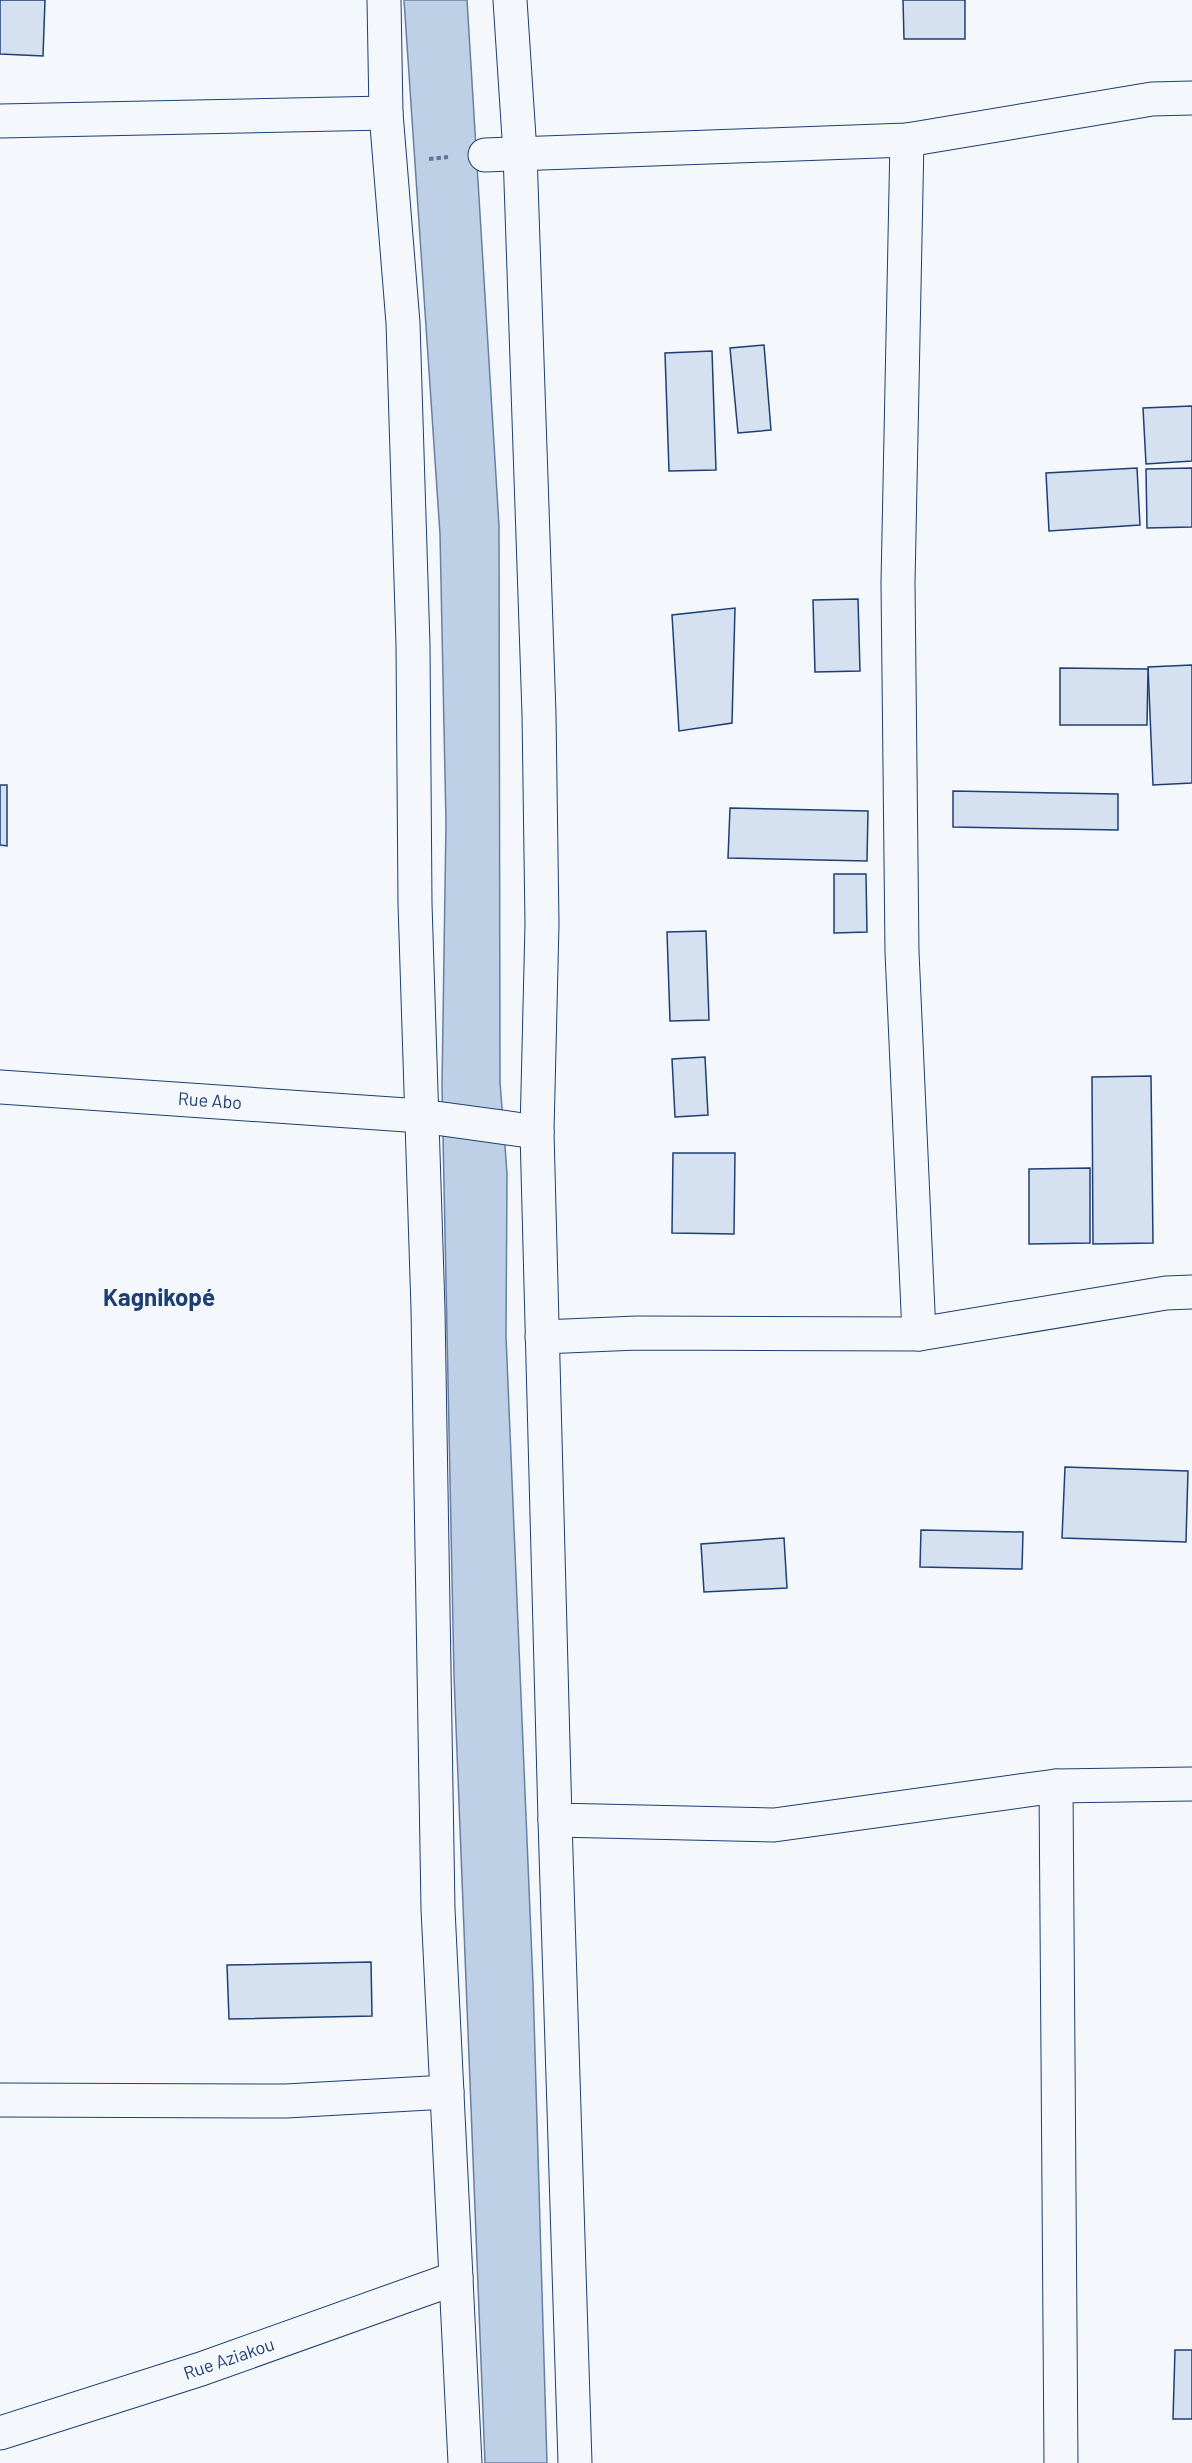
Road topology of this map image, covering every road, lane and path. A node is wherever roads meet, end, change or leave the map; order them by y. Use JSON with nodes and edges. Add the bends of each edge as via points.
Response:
{"nodes":[{"id":1,"x":384,"y":0,"type":"edge"},
{"id":2,"x":510,"y":0,"type":"edge"},
{"id":3,"x":1192,"y":98,"type":"edge"},
{"id":4,"x":386,"y":113,"type":"junction"},
{"id":5,"x":0,"y":121,"type":"edge"},
{"id":6,"x":907,"y":141,"type":"junction"},
{"id":7,"x":520,"y":153,"type":"junction"},
{"id":8,"x":485,"y":155,"type":"dead end"},
{"id":9,"x":0,"y":1087,"type":"edge"},
{"id":10,"x":421,"y":1116,"type":"junction"},
{"id":11,"x":537,"y":1132,"type":"junction"},
{"id":12,"x":1192,"y":1292,"type":"edge"},
{"id":13,"x":919,"y":1334,"type":"junction"},
{"id":14,"x":542,"y":1337,"type":"junction"},
{"id":15,"x":1192,"y":1784,"type":"edge"},
{"id":16,"x":1056,"y":1786,"type":"junction"},
{"id":17,"x":555,"y":1820,"type":"junction"},
{"id":18,"x":447,"y":2092,"type":"junction"},
{"id":19,"x":0,"y":2100,"type":"edge"},
{"id":20,"x":456,"y":2278,"type":"junction"},
{"id":21,"x":0,"y":2433,"type":"edge"},
{"id":22,"x":465,"y":2463,"type":"edge"},
{"id":23,"x":576,"y":2463,"type":"edge"},
{"id":24,"x":1061,"y":2463,"type":"edge"}],
"edges":[{"from":1,"to":4,"type":"street"},
{"from":2,"to":7,"type":"street"},
{"from":3,"to":6,"type":"street","via":[[1152,99]]},
{"from":4,"to":5,"type":"street"},
{"from":4,"to":10,"type":"street","via":[[400,160]]},
{"from":6,"to":7,"type":"street"},
{"from":6,"to":13,"type":"street","via":[[898,583],[902,952]]},
{"from":7,"to":8,"type":"street"},
{"from":7,"to":11,"type":"street","via":[[539,714],[542,924]]},
{"from":9,"to":10,"type":"street","name":"Rue Abo"},
{"from":10,"to":11,"type":"street","name":"Rue Abo"},
{"from":10,"to":18,"type":"street","via":[[438,1909]]},
{"from":11,"to":14,"type":"street"},
{"from":12,"to":13,"type":"street"},
{"from":13,"to":14,"type":"street","via":[[637,1333]]},
{"from":14,"to":17,"type":"street"},
{"from":15,"to":16,"type":"street"},
{"from":16,"to":17,"type":"street","via":[[774,1824]]},
{"from":16,"to":24,"type":"street"},
{"from":17,"to":23,"type":"street"},
{"from":18,"to":19,"type":"street","via":[[286,2101]]},
{"from":18,"to":20,"type":"street"},
{"from":20,"to":21,"type":"street","name":"Rue Aziakou","via":[[201,2369]]},
{"from":20,"to":22,"type":"street"}]}
